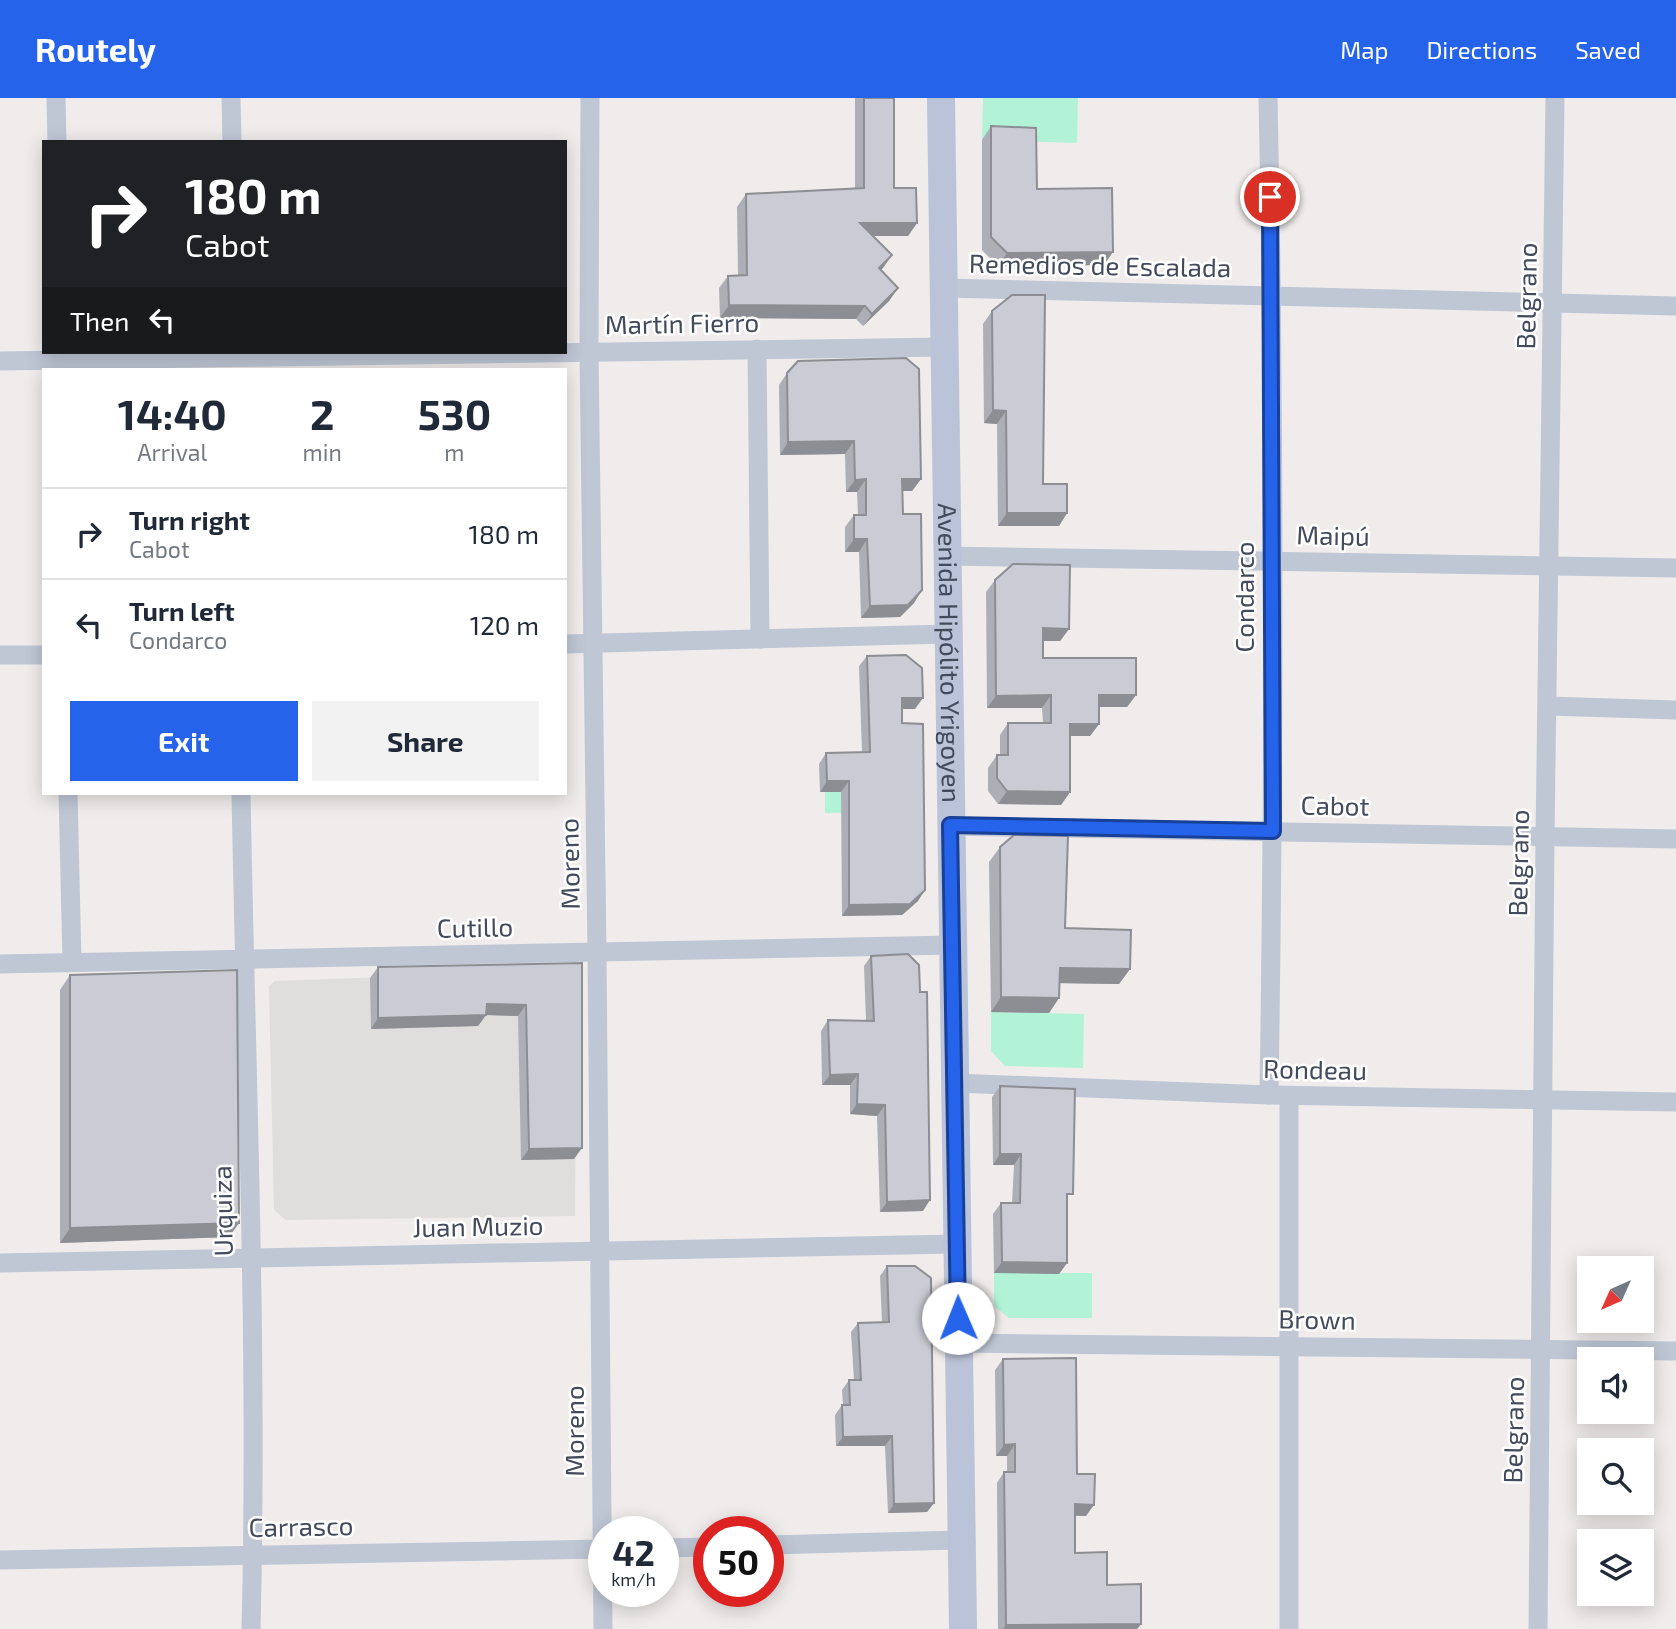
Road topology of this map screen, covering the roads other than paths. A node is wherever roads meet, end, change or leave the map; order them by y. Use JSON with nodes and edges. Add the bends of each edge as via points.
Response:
{"nodes":[{"id":1,"x":55,"y":98,"type":"edge"},
{"id":2,"x":230,"y":98,"type":"edge"},
{"id":3,"x":590,"y":98,"type":"edge"},
{"id":4,"x":941,"y":98,"type":"edge"},
{"id":5,"x":1268,"y":98,"type":"edge"},
{"id":6,"x":1555,"y":98,"type":"edge"},
{"id":7,"x":57,"y":140,"type":"edge"},
{"id":8,"x":232,"y":140,"type":"edge"},
{"id":9,"x":944,"y":288,"type":"junction"},
{"id":10,"x":1272,"y":296,"type":"junction"},
{"id":11,"x":1553,"y":304,"type":"junction"},
{"id":12,"x":1676,"y":306,"type":"edge"},
{"id":13,"x":944,"y":347,"type":"junction"},
{"id":14,"x":757,"y":349,"type":"junction"},
{"id":15,"x":567,"y":352,"type":"edge"},
{"id":16,"x":589,"y":352,"type":"junction"},
{"id":17,"x":488,"y":354,"type":"edge"},
{"id":18,"x":237,"y":359,"type":"edge"},
{"id":19,"x":66,"y":360,"type":"edge"},
{"id":20,"x":0,"y":361,"type":"edge"},
{"id":21,"x":947,"y":556,"type":"junction"},
{"id":22,"x":1271,"y":562,"type":"junction"},
{"id":23,"x":1550,"y":566,"type":"junction"},
{"id":24,"x":1676,"y":568,"type":"edge"},
{"id":25,"x":948,"y":634,"type":"junction"},
{"id":26,"x":760,"y":639,"type":"junction"},
{"id":27,"x":594,"y":643,"type":"junction"},
{"id":28,"x":567,"y":644,"type":"edge"},
{"id":29,"x":0,"y":655,"type":"edge"},
{"id":30,"x":42,"y":655,"type":"edge"},
{"id":31,"x":1548,"y":706,"type":"junction"},
{"id":32,"x":1676,"y":710,"type":"edge"},
{"id":33,"x":68,"y":795,"type":"edge"},
{"id":34,"x":241,"y":795,"type":"edge"},
{"id":35,"x":950,"y":825,"type":"junction"},
{"id":36,"x":1273,"y":831,"type":"junction"},
{"id":37,"x":1545,"y":836,"type":"junction"},
{"id":38,"x":1676,"y":839,"type":"edge"},
{"id":39,"x":952,"y":944,"type":"junction"},
{"id":40,"x":597,"y":952,"type":"junction"},
{"id":41,"x":244,"y":960,"type":"junction"},
{"id":42,"x":72,"y":962,"type":"junction"},
{"id":43,"x":0,"y":964,"type":"edge"},
{"id":44,"x":954,"y":1083,"type":"junction"},
{"id":45,"x":1269,"y":1095,"type":"junction"},
{"id":46,"x":1289,"y":1096,"type":"junction"},
{"id":47,"x":1544,"y":1100,"type":"junction"},
{"id":48,"x":1676,"y":1102,"type":"edge"},
{"id":49,"x":957,"y":1244,"type":"junction"},
{"id":50,"x":600,"y":1251,"type":"junction"},
{"id":51,"x":251,"y":1258,"type":"junction"},
{"id":52,"x":0,"y":1263,"type":"edge"},
{"id":53,"x":958,"y":1343,"type":"junction"},
{"id":54,"x":1288,"y":1346,"type":"junction"},
{"id":55,"x":1541,"y":1349,"type":"junction"},
{"id":56,"x":1676,"y":1351,"type":"edge"},
{"id":57,"x":603,"y":1516,"type":"edge"},
{"id":58,"x":960,"y":1541,"type":"junction"},
{"id":59,"x":784,"y":1545,"type":"edge"},
{"id":60,"x":588,"y":1549,"type":"edge"},
{"id":61,"x":253,"y":1554,"type":"junction"},
{"id":62,"x":0,"y":1560,"type":"edge"},
{"id":63,"x":603,"y":1607,"type":"edge"},
{"id":64,"x":251,"y":1629,"type":"edge"},
{"id":65,"x":603,"y":1629,"type":"edge"},
{"id":66,"x":963,"y":1629,"type":"edge"},
{"id":67,"x":1289,"y":1629,"type":"edge"},
{"id":68,"x":1538,"y":1629,"type":"edge"}],
"edges":[{"from":1,"to":7,"type":"street"},
{"from":2,"to":8,"type":"street"},
{"from":3,"to":16,"type":"street","name":"Moreno"},
{"from":4,"to":9,"type":"main road","name":"Avenida Hipólito Yrigoyen"},
{"from":5,"to":10,"type":"street","name":"Condarco"},
{"from":6,"to":11,"type":"street","name":"Belgrano"},
{"from":9,"to":10,"type":"street","name":"Remedios de Escalada"},
{"from":9,"to":13,"type":"main road","name":"Avenida Hipólito Yrigoyen"},
{"from":10,"to":11,"type":"street","name":"Remedios de Escalada"},
{"from":10,"to":22,"type":"street","name":"Condarco"},
{"from":11,"to":12,"type":"street","name":"Remedios de Escalada"},
{"from":11,"to":23,"type":"street","name":"Belgrano"},
{"from":13,"to":14,"type":"street","name":"Martín Fierro"},
{"from":13,"to":21,"type":"main road","name":"Avenida Hipólito Yrigoyen"},
{"from":14,"to":16,"type":"street","name":"Martín Fierro"},
{"from":14,"to":26,"type":"street"},
{"from":15,"to":16,"type":"street","name":"Martín Fierro"},
{"from":16,"to":27,"type":"street","name":"Moreno"},
{"from":17,"to":18,"type":"street","name":"Martín Fierro"},
{"from":18,"to":19,"type":"street","name":"Martín Fierro"},
{"from":19,"to":20,"type":"street","name":"Martín Fierro"},
{"from":21,"to":22,"type":"street","name":"Maipú"},
{"from":21,"to":25,"type":"main road","name":"Avenida Hipólito Yrigoyen"},
{"from":22,"to":23,"type":"street","name":"Maipú"},
{"from":22,"to":36,"type":"street","name":"Condarco"},
{"from":23,"to":24,"type":"street","name":"Maipú"},
{"from":23,"to":31,"type":"street","name":"Belgrano"},
{"from":25,"to":26,"type":"street"},
{"from":25,"to":35,"type":"main road","name":"Avenida Hipólito Yrigoyen"},
{"from":26,"to":27,"type":"street"},
{"from":27,"to":28,"type":"street"},
{"from":27,"to":40,"type":"street","name":"Moreno"},
{"from":29,"to":30,"type":"street"},
{"from":31,"to":32,"type":"street"},
{"from":31,"to":37,"type":"street","name":"Belgrano"},
{"from":33,"to":42,"type":"street"},
{"from":34,"to":41,"type":"street","name":"Urquiza"},
{"from":35,"to":36,"type":"street","name":"Cabot"},
{"from":35,"to":39,"type":"main road","name":"Avenida Hipólito Yrigoyen"},
{"from":36,"to":37,"type":"street","name":"Cabot"},
{"from":36,"to":45,"type":"street","name":"Condarco"},
{"from":37,"to":38,"type":"street","name":"Cabot"},
{"from":37,"to":47,"type":"street","name":"Belgrano"},
{"from":39,"to":40,"type":"street","name":"Cutillo"},
{"from":39,"to":44,"type":"main road","name":"Avenida Hipólito Yrigoyen"},
{"from":40,"to":41,"type":"street","name":"Cutillo"},
{"from":40,"to":50,"type":"street","name":"Moreno"},
{"from":41,"to":42,"type":"street","name":"Cutillo"},
{"from":41,"to":51,"type":"street","name":"Urquiza"},
{"from":42,"to":43,"type":"street","name":"Cutillo"},
{"from":44,"to":45,"type":"street","name":"Rondeau"},
{"from":44,"to":49,"type":"main road","name":"Avenida Hipólito Yrigoyen"},
{"from":45,"to":46,"type":"street","name":"Rondeau"},
{"from":46,"to":47,"type":"street","name":"Rondeau"},
{"from":46,"to":54,"type":"street"},
{"from":47,"to":48,"type":"street","name":"Rondeau"},
{"from":47,"to":55,"type":"street","name":"Belgrano"},
{"from":49,"to":50,"type":"street","name":"Juan Muzio"},
{"from":49,"to":53,"type":"main road","name":"Avenida Hipólito Yrigoyen"},
{"from":50,"to":51,"type":"street","name":"Juan Muzio"},
{"from":50,"to":57,"type":"street","name":"Moreno"},
{"from":51,"to":52,"type":"street","name":"Juan Muzio"},
{"from":51,"to":61,"type":"street","name":"Urquiza"},
{"from":53,"to":54,"type":"street","name":"Brown"},
{"from":53,"to":58,"type":"main road","name":"Avenida Hipólito Yrigoyen"},
{"from":54,"to":55,"type":"street","name":"Brown"},
{"from":54,"to":67,"type":"street"},
{"from":55,"to":56,"type":"street","name":"Brown"},
{"from":55,"to":68,"type":"street","name":"Belgrano"},
{"from":58,"to":59,"type":"street"},
{"from":58,"to":66,"type":"main road","name":"Avenida Hipólito Yrigoyen"},
{"from":60,"to":61,"type":"street","name":"Carrasco"},
{"from":61,"to":62,"type":"street","name":"Carrasco"},
{"from":61,"to":64,"type":"street","name":"Urquiza"},
{"from":63,"to":65,"type":"street","name":"Moreno"}]}
